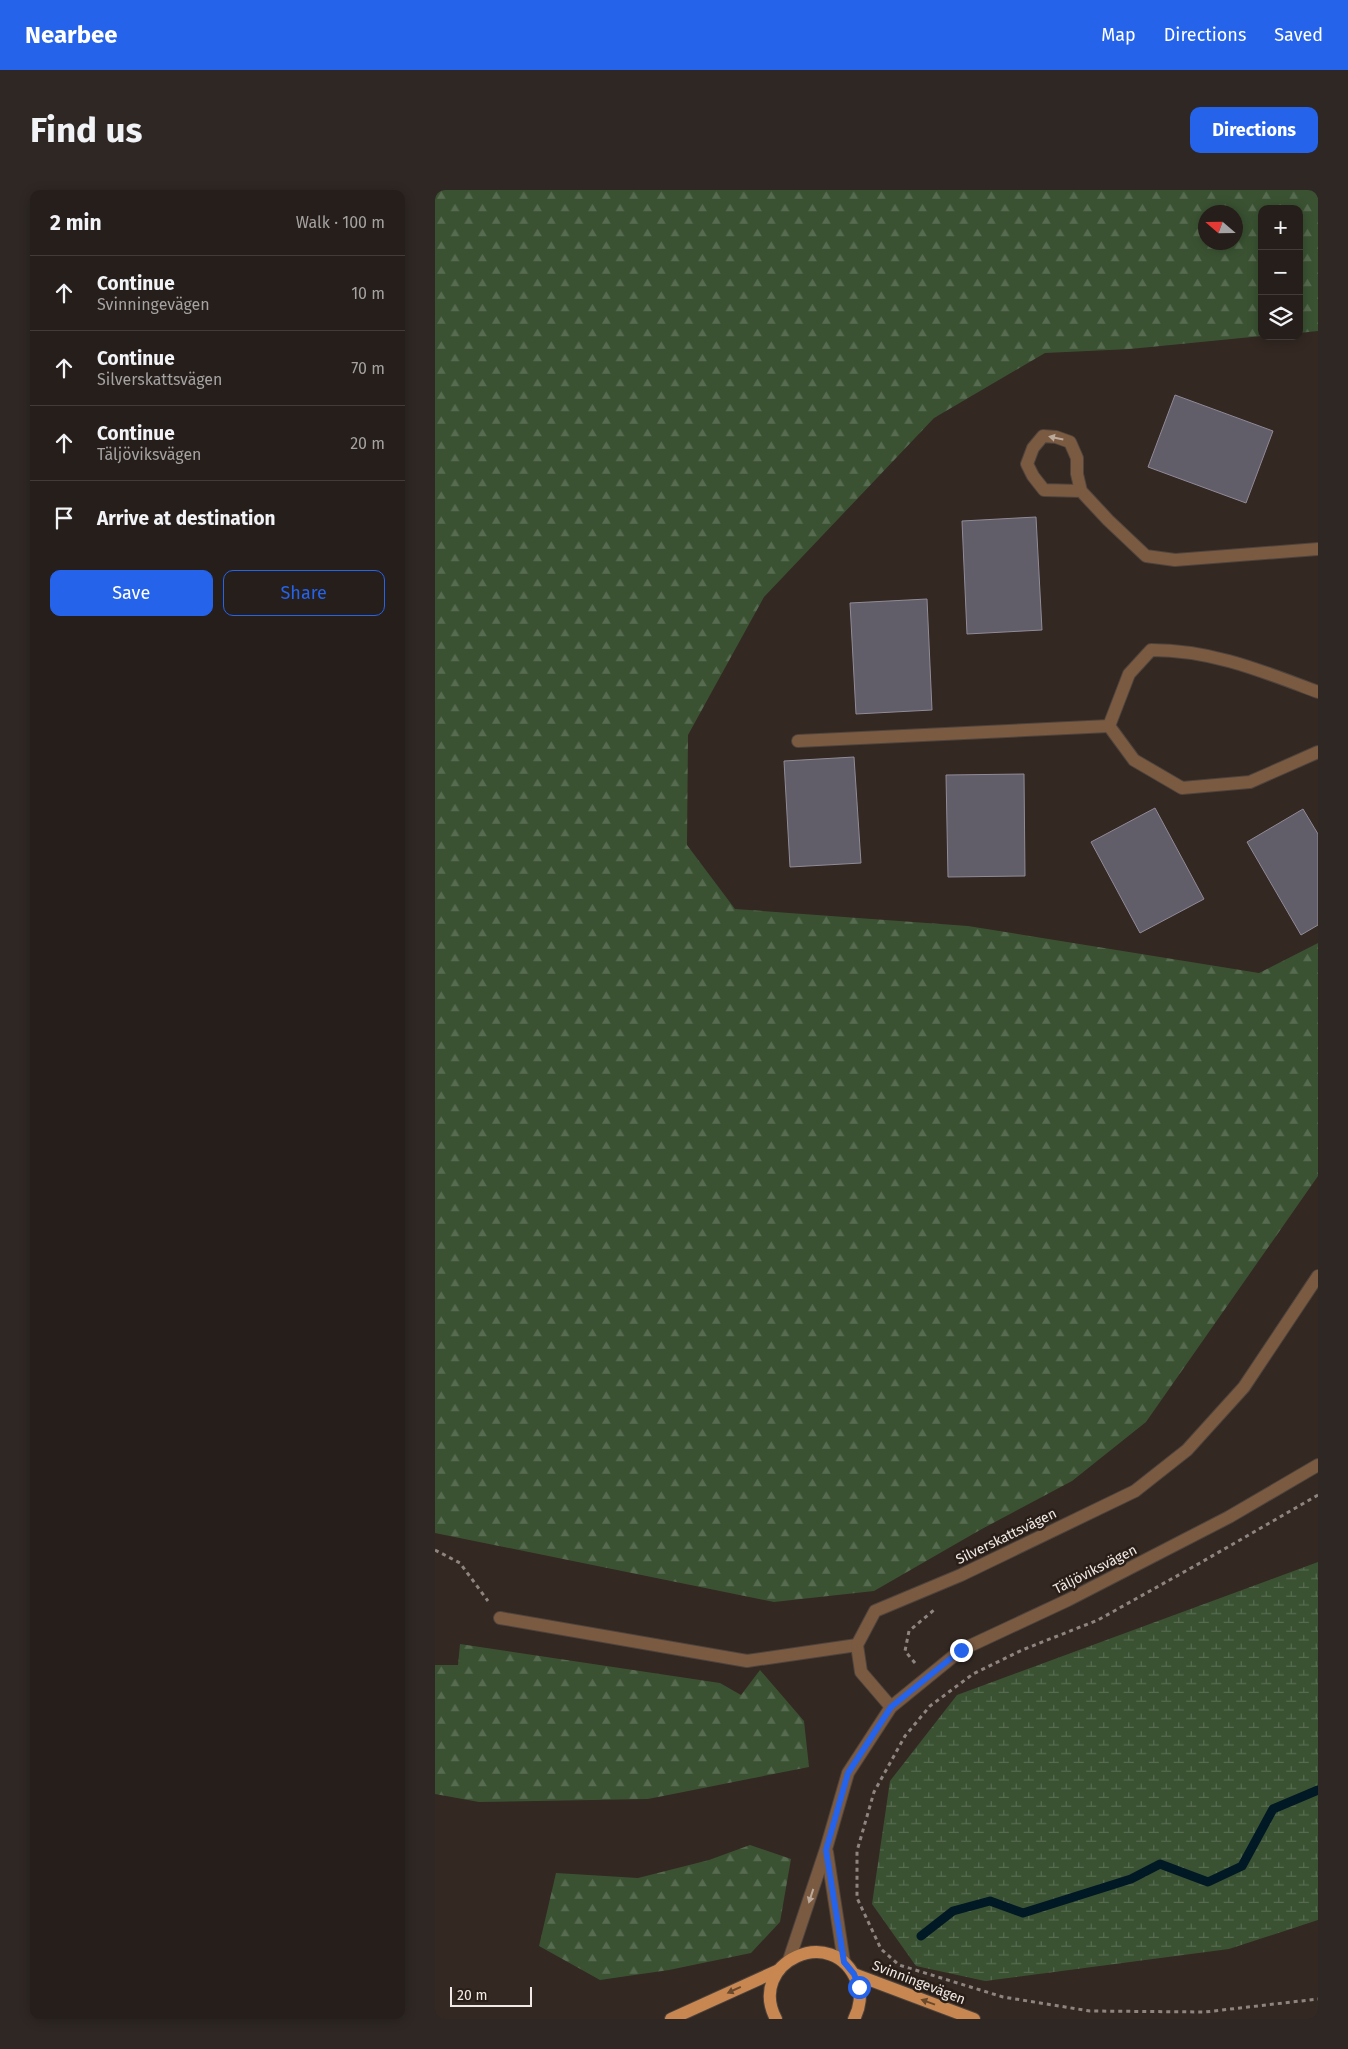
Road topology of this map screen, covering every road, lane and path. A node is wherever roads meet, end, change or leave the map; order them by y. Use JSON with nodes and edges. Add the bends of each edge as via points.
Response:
{"nodes":[{"id":1,"x":1081,"y":491,"type":"junction"},
{"id":2,"x":1318,"y":549,"type":"edge"},
{"id":3,"x":1318,"y":692,"type":"edge"},
{"id":4,"x":1109,"y":726,"type":"junction"},
{"id":5,"x":798,"y":741,"type":"dead end"},
{"id":6,"x":1318,"y":752,"type":"edge"},
{"id":7,"x":1318,"y":1276,"type":"edge"},
{"id":8,"x":1318,"y":1465,"type":"edge"},
{"id":9,"x":1318,"y":1495,"type":"edge"},
{"id":10,"x":435,"y":1550,"type":"edge"},
{"id":11,"x":938,"y":1606,"type":"dead end"},
{"id":12,"x":500,"y":1618,"type":"joint"},
{"id":13,"x":857,"y":1646,"type":"junction"},
{"id":14,"x":928,"y":1676,"type":"junction"},
{"id":15,"x":945,"y":1695,"type":"junction"},
{"id":16,"x":891,"y":1707,"type":"junction"},
{"id":17,"x":826,"y":1850,"type":"junction"},
{"id":18,"x":789,"y":1960,"type":"junction"},
{"id":19,"x":844,"y":1962,"type":"junction"},
{"id":20,"x":779,"y":1970,"type":"junction"},
{"id":21,"x":854,"y":1974,"type":"junction"},
{"id":22,"x":1318,"y":1999,"type":"edge"},
{"id":23,"x":671,"y":2019,"type":"edge"},
{"id":24,"x":776,"y":2019,"type":"edge"},
{"id":25,"x":854,"y":2019,"type":"edge"},
{"id":26,"x":974,"y":2019,"type":"edge"}],
"edges":[{"from":1,"to":1,"type":"street","one_way":true,"via":[[1077,458],[1070,442],[1043,436],[1033,448],[1027,464],[1033,476],[1045,490]]},
{"from":1,"to":2,"type":"street","via":[[1146,556],[1175,560]]},
{"from":3,"to":4,"type":"street","via":[[1238,663],[1180,650],[1151,650],[1129,674]]},
{"from":4,"to":5,"type":"street"},
{"from":4,"to":6,"type":"street","via":[[1134,760],[1182,788],[1250,782]]},
{"from":7,"to":13,"type":"street","name":"Silverskattsvägen","via":[[1244,1387],[1187,1450],[1135,1491],[961,1575],[875,1611]]},
{"from":8,"to":14,"type":"street","name":"Täljöviksvägen","via":[[1229,1517],[1068,1600],[961,1650]]},
{"from":9,"to":15,"type":"path","via":[[1098,1620],[1022,1650],[973,1674]]},
{"from":10,"to":12,"type":"path","via":[[460,1563]]},
{"from":11,"to":14,"type":"path","via":[[909,1631],[905,1652]]},
{"from":12,"to":13,"type":"street","via":[[747,1661]]},
{"from":13,"to":16,"type":"street","via":[[861,1672]]},
{"from":14,"to":15,"type":"path"},
{"from":14,"to":16,"type":"street","name":"Täljöviksvägen"},
{"from":15,"to":22,"type":"path","via":[[930,1706],[905,1736],[874,1792],[857,1851],[857,1898],[881,1949],[899,1965],[1003,1997],[1089,2010],[1205,2012]]},
{"from":16,"to":17,"type":"street","via":[[848,1773]]},
{"from":17,"to":18,"type":"street","one_way":true},
{"from":17,"to":19,"type":"street"},
{"from":18,"to":19,"type":"main road","name":"Svinningevägen","via":[[817,1952],[831,1954]]},
{"from":18,"to":20,"type":"main road","name":"Svinningevägen"},
{"from":19,"to":21,"type":"main road","name":"Svinningevägen"},
{"from":20,"to":23,"type":"main road","name":"Svinningevägen","one_way":true},
{"from":20,"to":24,"type":"main road","name":"Svinningevägen","via":[[769,1997]]},
{"from":21,"to":25,"type":"main road","name":"Svinningevägen","via":[[860,2002]]},
{"from":26,"to":21,"type":"main road","name":"Svinningevägen","one_way":true}]}
